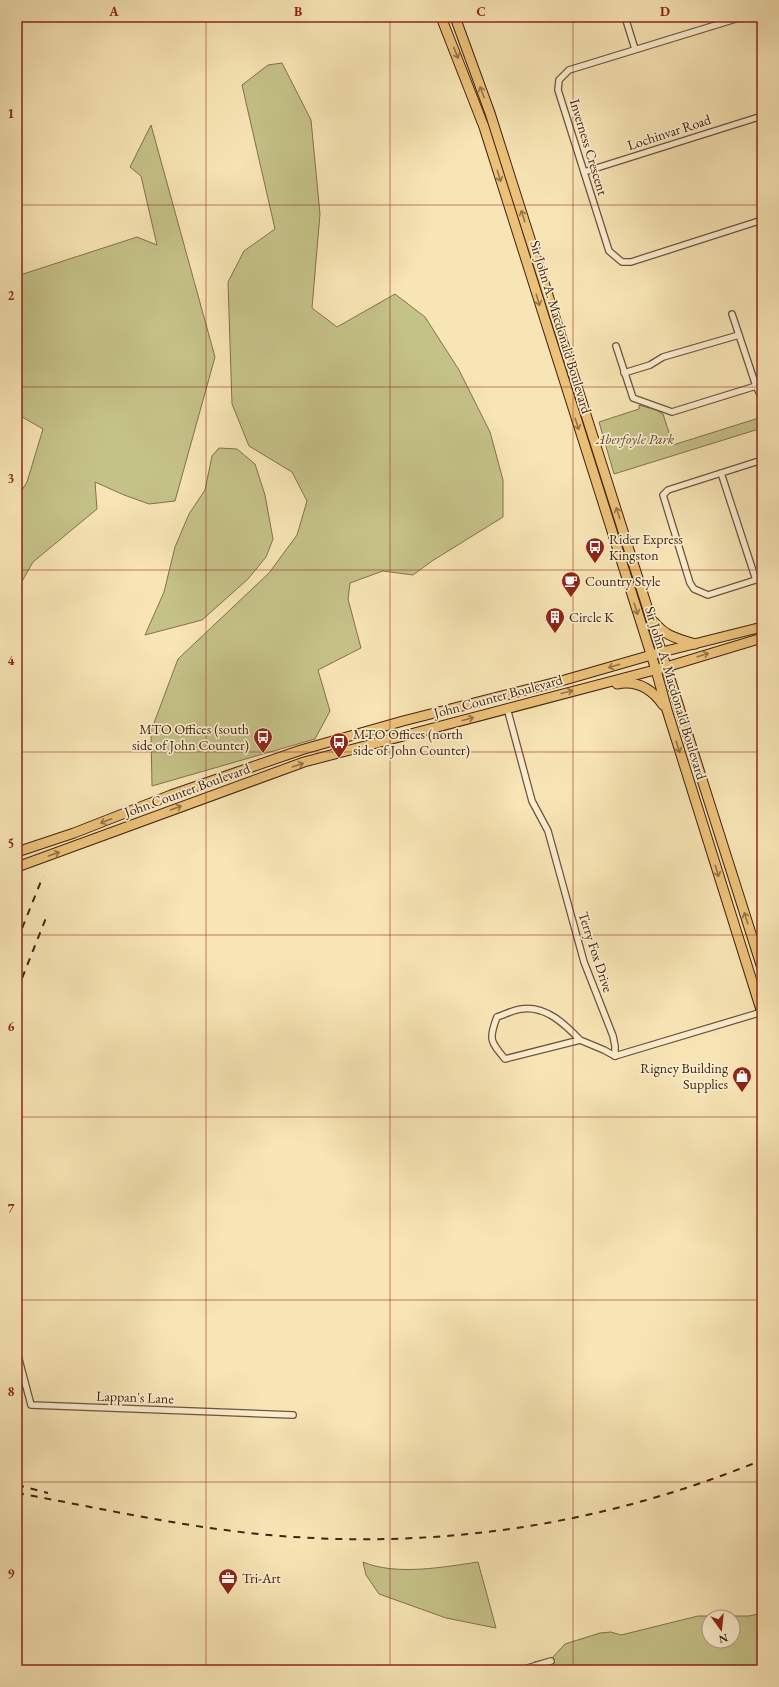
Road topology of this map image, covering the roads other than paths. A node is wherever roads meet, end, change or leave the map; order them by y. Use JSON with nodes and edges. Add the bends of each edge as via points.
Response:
{"nodes":[{"id":1,"x":441,"y":17,"type":"edge"},
{"id":2,"x":454,"y":17,"type":"edge"},
{"id":3,"x":625,"y":17,"type":"edge"},
{"id":4,"x":742,"y":17,"type":"edge"},
{"id":5,"x":635,"y":49,"type":"junction"},
{"id":6,"x":762,"y":116,"type":"edge"},
{"id":7,"x":584,"y":172,"type":"junction"},
{"id":8,"x":762,"y":220,"type":"edge"},
{"id":9,"x":732,"y":314,"type":"dead end"},
{"id":10,"x":739,"y":334,"type":"junction"},
{"id":11,"x":616,"y":346,"type":"dead end"},
{"id":12,"x":624,"y":373,"type":"junction"},
{"id":13,"x":756,"y":386,"type":"junction"},
{"id":14,"x":762,"y":398,"type":"edge"},
{"id":15,"x":762,"y":460,"type":"edge"},
{"id":16,"x":721,"y":473,"type":"junction"},
{"id":17,"x":759,"y":579,"type":"edge"},
{"id":18,"x":651,"y":618,"type":"junction"},
{"id":19,"x":762,"y":627,"type":"edge"},
{"id":20,"x":762,"y":638,"type":"edge"},
{"id":21,"x":697,"y":644,"type":"junction"},
{"id":22,"x":662,"y":652,"type":"junction"},
{"id":23,"x":651,"y":655,"type":"junction"},
{"id":24,"x":666,"y":667,"type":"junction"},
{"id":25,"x":656,"y":670,"type":"junction"},
{"id":26,"x":588,"y":686,"type":"junction"},
{"id":27,"x":507,"y":708,"type":"junction"},
{"id":28,"x":667,"y":710,"type":"junction"},
{"id":29,"x":17,"y":852,"type":"edge"},
{"id":30,"x":17,"y":867,"type":"edge"},
{"id":31,"x":762,"y":968,"type":"edge"},
{"id":32,"x":762,"y":1012,"type":"edge"},
{"id":33,"x":580,"y":1040,"type":"junction"},
{"id":34,"x":615,"y":1056,"type":"junction"},
{"id":35,"x":17,"y":1352,"type":"edge"},
{"id":36,"x":292,"y":1415,"type":"dead end"},
{"id":37,"x":551,"y":1661,"type":"dead end"},
{"id":38,"x":521,"y":1670,"type":"edge"}],
"edges":[{"from":1,"to":23,"type":"main road","name":"Sir John A. Macdonald Boulevard","one_way":true,"via":[[484,127]]},
{"from":18,"to":2,"type":"main road","name":"Sir John A. Macdonald Boulevard","one_way":true,"via":[[490,113]]},
{"from":3,"to":5,"type":"street"},
{"from":4,"to":5,"type":"street","name":"Inverness Crescent"},
{"from":5,"to":7,"type":"street","name":"Inverness Crescent","via":[[569,70],[559,80],[558,90]]},
{"from":6,"to":7,"type":"street","name":"Lochinvar Road"},
{"from":7,"to":8,"type":"street","name":"Inverness Crescent","via":[[609,251],[622,262],[631,262]]},
{"from":9,"to":10,"type":"street"},
{"from":10,"to":12,"type":"street","via":[[663,357],[650,365]]},
{"from":10,"to":13,"type":"street"},
{"from":11,"to":12,"type":"street"},
{"from":12,"to":13,"type":"street","via":[[633,398],[672,412]]},
{"from":13,"to":14,"type":"street"},
{"from":15,"to":16,"type":"street"},
{"from":16,"to":17,"type":"street"},
{"from":16,"to":17,"type":"street","via":[[668,490],[663,495],[690,583],[694,589],[708,595]]},
{"from":18,"to":21,"type":"main road","via":[[671,637]]},
{"from":18,"to":22,"type":"main road","name":"Sir John A. Macdonald Boulevard"},
{"from":19,"to":21,"type":"main road","name":"John Counter Boulevard"},
{"from":24,"to":20,"type":"main road","name":"John Counter Boulevard","one_way":true},
{"from":21,"to":22,"type":"main road","name":"John Counter Boulevard"},
{"from":22,"to":23,"type":"main road","name":"John Counter Boulevard"},
{"from":22,"to":24,"type":"main road","name":"Sir John A. Macdonald Boulevard"},
{"from":23,"to":25,"type":"main road","name":"Sir John A. Macdonald Boulevard"},
{"from":23,"to":29,"type":"main road","name":"John Counter Boulevard","one_way":true,"via":[[301,750]]},
{"from":24,"to":25,"type":"main road","name":"John Counter Boulevard"},
{"from":31,"to":24,"type":"main road","name":"Sir John A. Macdonald Boulevard","one_way":true},
{"from":25,"to":26,"type":"main road","name":"John Counter Boulevard"},
{"from":25,"to":28,"type":"main road","name":"Sir John A. Macdonald Boulevard"},
{"from":27,"to":26,"type":"main road","name":"John Counter Boulevard","one_way":true},
{"from":26,"to":28,"type":"main road","via":[[626,682],[644,686],[655,694]]},
{"from":30,"to":27,"type":"main road","name":"John Counter Boulevard","one_way":true,"via":[[304,762]]},
{"from":27,"to":34,"type":"street","name":"Terry Fox Drive","via":[[532,802],[548,831],[584,962],[613,1036]]},
{"from":28,"to":32,"type":"main road","name":"Sir John A. Macdonald Boulevard","one_way":true},
{"from":32,"to":34,"type":"street"},
{"from":33,"to":33,"type":"street","via":[[505,1059],[492,1044],[492,1029],[497,1017],[521,1009],[544,1011],[564,1023]]},
{"from":33,"to":34,"type":"street"},
{"from":35,"to":36,"type":"street","name":"Lappan's Lane","via":[[31,1405]]},
{"from":37,"to":38,"type":"street"}]}
